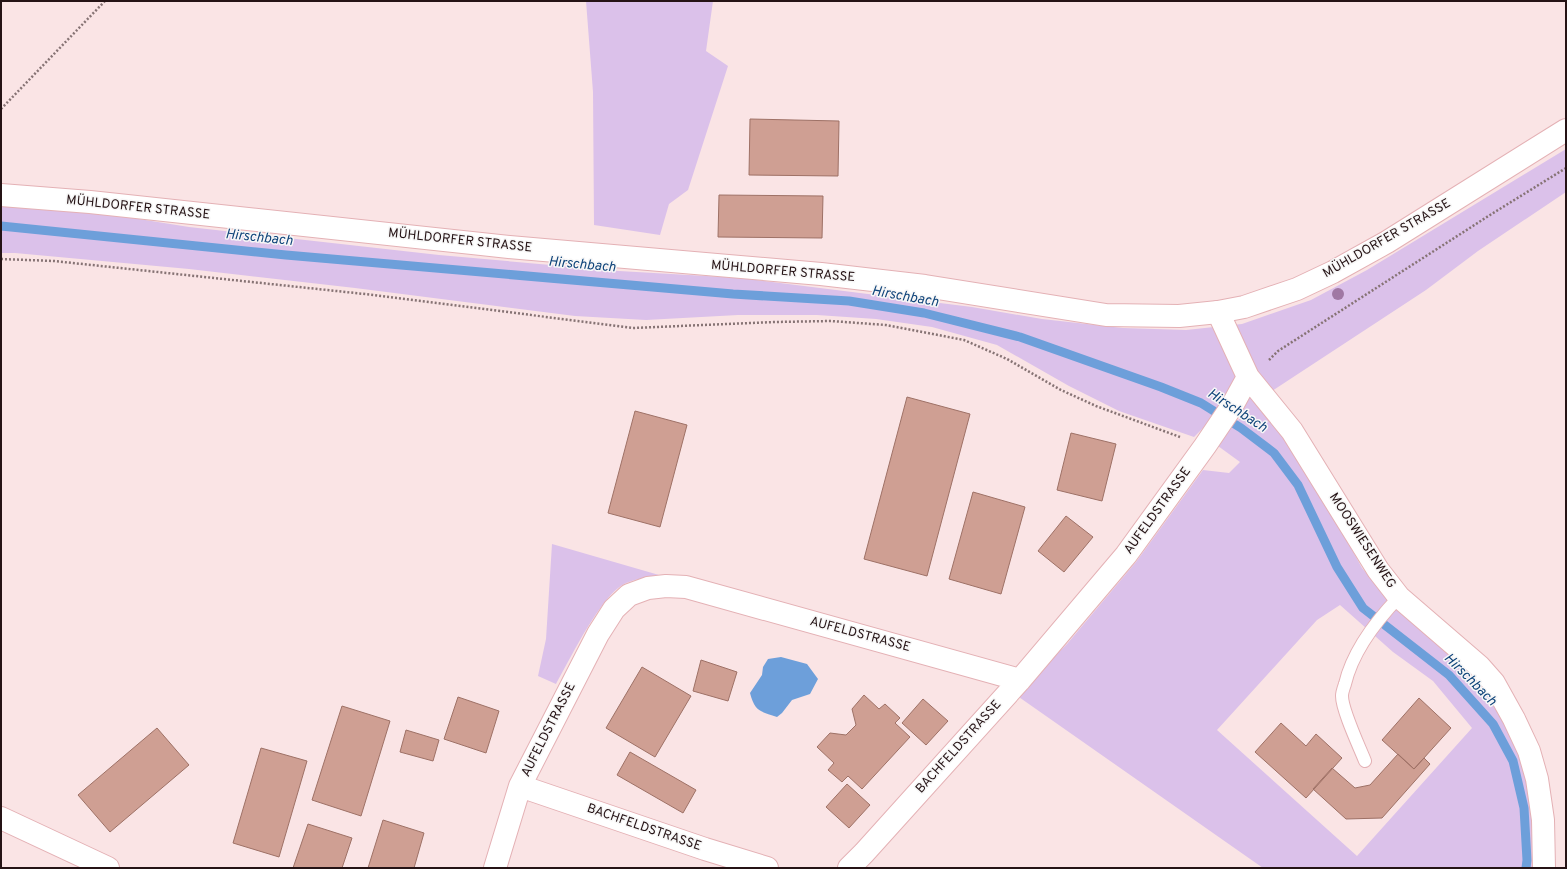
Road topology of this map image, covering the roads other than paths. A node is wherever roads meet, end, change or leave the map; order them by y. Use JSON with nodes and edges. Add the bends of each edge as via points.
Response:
{"nodes":[{"id":1,"x":1566,"y":130,"type":"edge"},
{"id":2,"x":1,"y":195,"type":"edge"},
{"id":3,"x":1218,"y":312,"type":"junction"},
{"id":4,"x":1248,"y":378,"type":"junction"},
{"id":5,"x":1392,"y":604,"type":"junction"},
{"id":6,"x":1020,"y":680,"type":"junction"},
{"id":7,"x":1365,"y":762,"type":"dead end"},
{"id":8,"x":520,"y":786,"type":"junction"},
{"id":9,"x":1,"y":818,"type":"edge"},
{"id":10,"x":108,"y":868,"type":"edge"},
{"id":11,"x":495,"y":868,"type":"edge"},
{"id":12,"x":767,"y":868,"type":"edge"},
{"id":13,"x":849,"y":868,"type":"edge"},
{"id":14,"x":1544,"y":868,"type":"edge"}],
"edges":[{"from":1,"to":3,"type":"street","name":"MÜHLDORFER STRASSE","via":[[1387,242],[1333,272],[1272,298]]},
{"from":2,"to":3,"type":"street","name":"MÜHLDORFER STRASSE","via":[[509,247],[828,275],[925,286],[1106,315],[1179,316]]},
{"from":3,"to":4,"type":"street","name":"MOOSWIESENWEG"},
{"from":4,"to":5,"type":"street","name":"MOOSWIESENWEG","via":[[1292,431],[1378,570]]},
{"from":4,"to":6,"type":"street","name":"AUFELDSTRASSE","via":[[1232,406],[1126,555]]},
{"from":5,"to":7,"type":"lane","via":[[1363,642],[1346,678],[1342,695],[1345,710]]},
{"from":5,"to":14,"type":"street","name":"MOOSWIESENWEG","via":[[1479,666],[1494,683],[1514,719],[1537,779],[1543,820]]},
{"from":6,"to":8,"type":"street","name":"AUFELDSTRASSE","via":[[686,587],[648,588],[630,595],[614,609],[606,621]]},
{"from":6,"to":13,"type":"street","name":"BACHFELDSTRASSE"},
{"from":8,"to":11,"type":"street","name":"AUFELDSTRASSE"},
{"from":8,"to":12,"type":"street","name":"BACHFELDSTRASSE"},
{"from":9,"to":10,"type":"street"}]}
